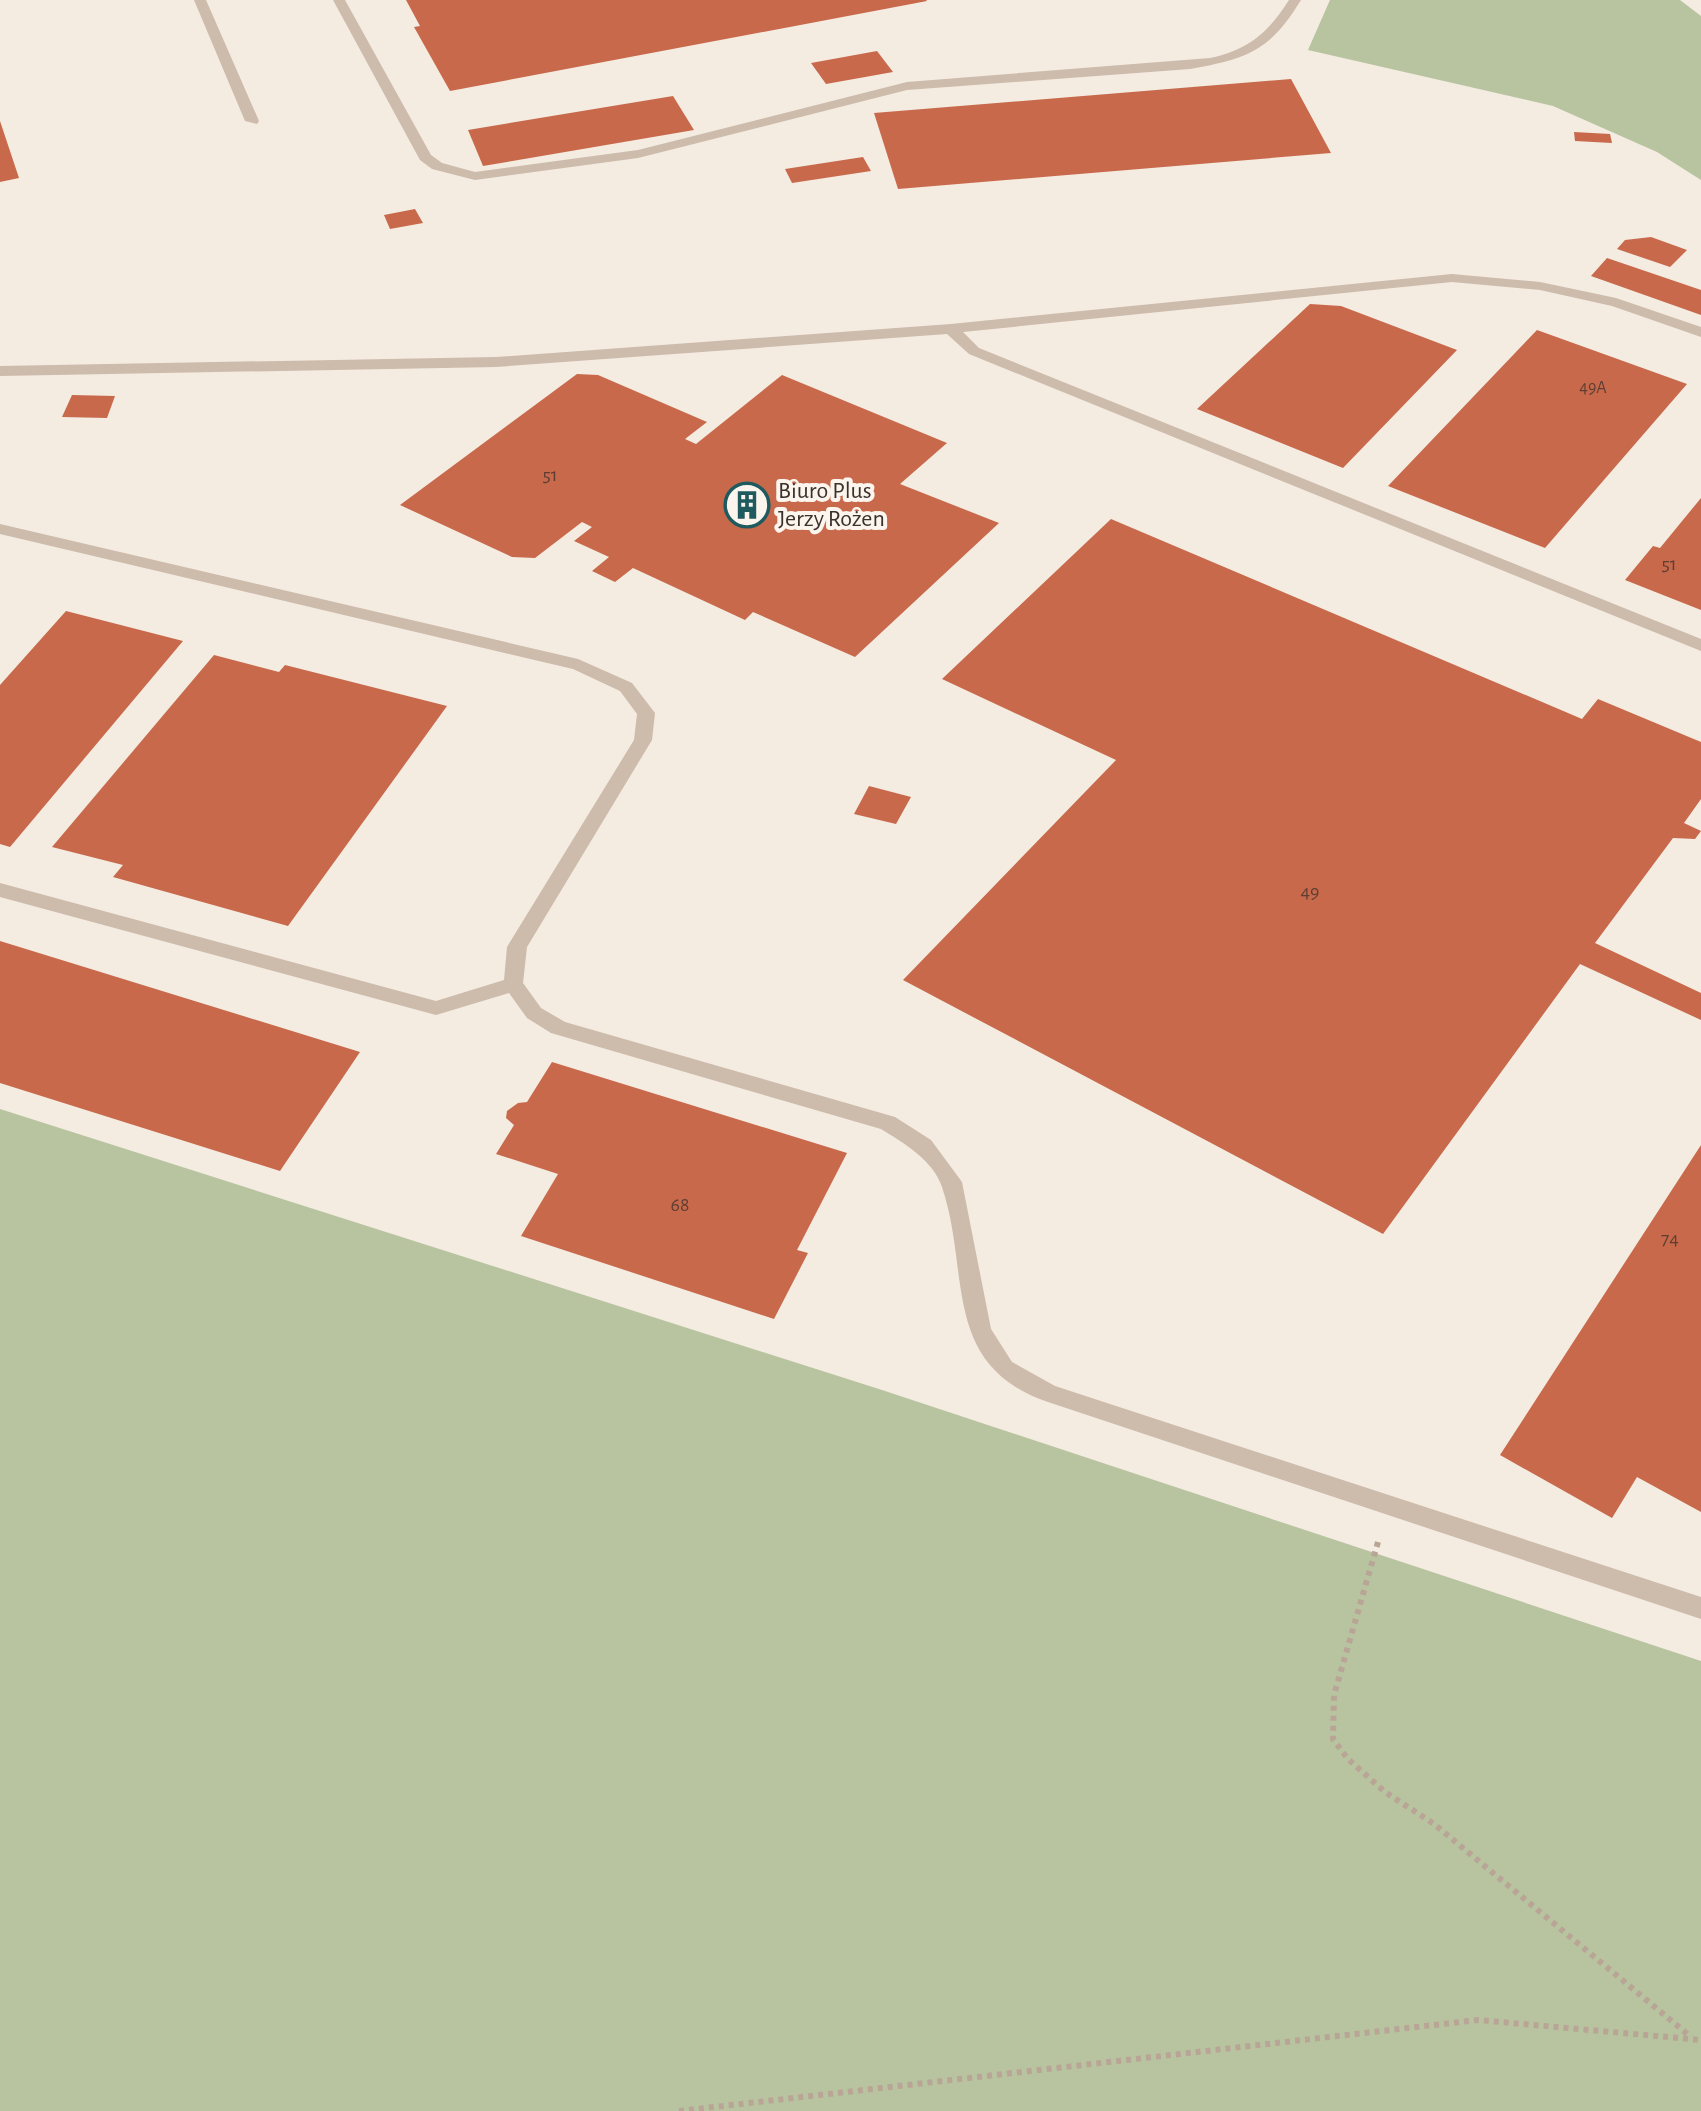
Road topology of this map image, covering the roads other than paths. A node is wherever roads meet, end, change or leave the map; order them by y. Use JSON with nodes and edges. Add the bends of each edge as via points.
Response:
{"nodes":[{"id":1,"x":200,"y":0,"type":"edge"},
{"id":2,"x":339,"y":0,"type":"edge"},
{"id":3,"x":1295,"y":0,"type":"edge"},
{"id":4,"x":252,"y":121,"type":"dead end"},
{"id":5,"x":951,"y":329,"type":"junction"},
{"id":6,"x":1701,"y":332,"type":"edge"},
{"id":7,"x":0,"y":371,"type":"edge"},
{"id":8,"x":0,"y":529,"type":"edge"},
{"id":9,"x":1701,"y":645,"type":"edge"},
{"id":10,"x":0,"y":890,"type":"edge"},
{"id":11,"x":513,"y":984,"type":"junction"},
{"id":12,"x":1701,"y":1608,"type":"edge"}],
"edges":[{"from":1,"to":4,"type":"lane"},
{"from":2,"to":3,"type":"lane","via":[[425,157],[437,166],[475,176],[695,142],[907,86],[1230,59],[1276,32]]},
{"from":5,"to":6,"type":"lane","via":[[1452,278],[1540,286],[1616,302]]},
{"from":5,"to":7,"type":"lane","via":[[496,362]]},
{"from":5,"to":9,"type":"lane","via":[[974,351]]},
{"from":8,"to":11,"type":"lane","via":[[578,665],[626,687],[646,713],[643,740],[517,947]]},
{"from":10,"to":11,"type":"lane","via":[[436,1008]]},
{"from":11,"to":12,"type":"lane","via":[[534,1013],[558,1028],[888,1123],[924,1146],[952,1182],[980,1331],[1004,1369],[1048,1393]]}]}
